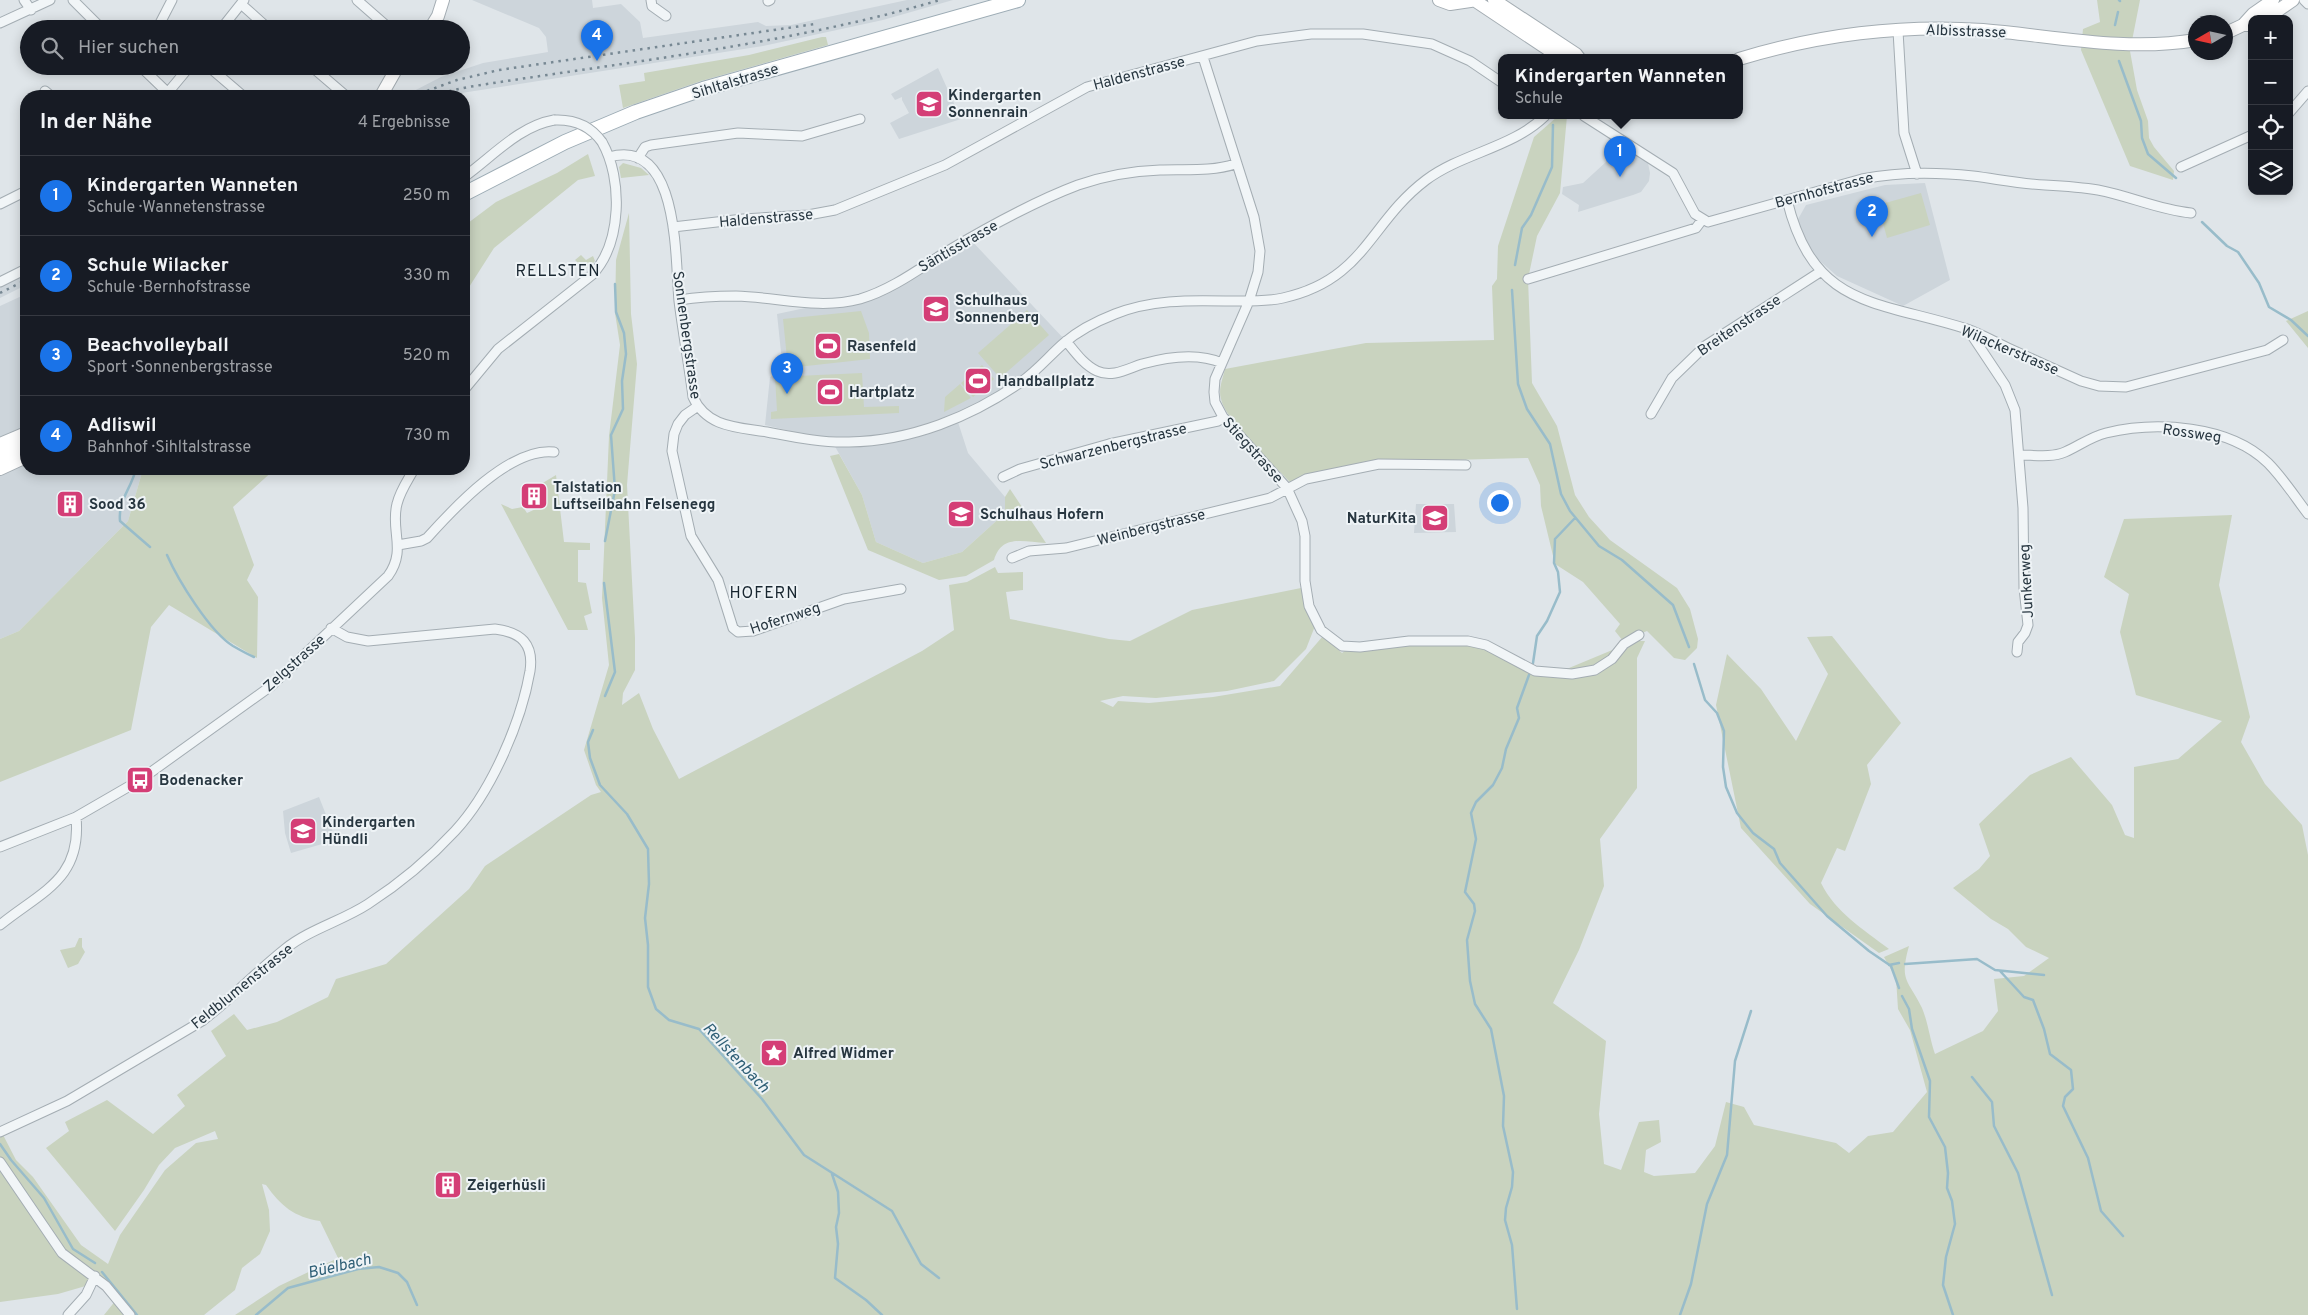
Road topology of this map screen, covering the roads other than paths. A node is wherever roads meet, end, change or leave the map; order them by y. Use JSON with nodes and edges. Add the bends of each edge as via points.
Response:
{"nodes":[{"id":1,"x":24,"y":0,"type":"edge"},
{"id":2,"x":50,"y":0,"type":"edge"},
{"id":3,"x":73,"y":0,"type":"edge"},
{"id":4,"x":172,"y":0,"type":"edge"},
{"id":5,"x":357,"y":0,"type":"edge"},
{"id":6,"x":443,"y":0,"type":"edge"},
{"id":7,"x":651,"y":0,"type":"edge"},
{"id":8,"x":1018,"y":0,"type":"edge"},
{"id":9,"x":1438,"y":0,"type":"edge"},
{"id":10,"x":1475,"y":0,"type":"edge"},
{"id":11,"x":1494,"y":0,"type":"edge"},
{"id":12,"x":2273,"y":0,"type":"edge"},
{"id":13,"x":2293,"y":0,"type":"edge"},
{"id":14,"x":2304,"y":0,"type":"edge"},
{"id":15,"x":242,"y":2,"type":"edge"},
{"id":16,"x":2308,"y":4,"type":"edge"},
{"id":17,"x":31,"y":10,"type":"junction"},
{"id":18,"x":2272,"y":15,"type":"edge"},
{"id":19,"x":666,"y":16,"type":"dead end"},
{"id":20,"x":93,"y":20,"type":"edge"},
{"id":21,"x":162,"y":20,"type":"edge"},
{"id":22,"x":228,"y":20,"type":"edge"},
{"id":23,"x":260,"y":20,"type":"edge"},
{"id":24,"x":380,"y":20,"type":"edge"},
{"id":25,"x":436,"y":20,"type":"edge"},
{"id":26,"x":0,"y":23,"type":"edge"},
{"id":27,"x":2247,"y":25,"type":"edge"},
{"id":28,"x":2233,"y":30,"type":"edge"},
{"id":29,"x":1898,"y":31,"type":"junction"},
{"id":30,"x":2188,"y":41,"type":"edge"},
{"id":31,"x":1555,"y":54,"type":"edge"},
{"id":32,"x":1576,"y":54,"type":"edge"},
{"id":33,"x":1203,"y":57,"type":"junction"},
{"id":34,"x":1743,"y":57,"type":"edge"},
{"id":35,"x":149,"y":75,"type":"edge"},
{"id":36,"x":183,"y":75,"type":"edge"},
{"id":37,"x":218,"y":75,"type":"edge"},
{"id":38,"x":322,"y":75,"type":"edge"},
{"id":39,"x":393,"y":75,"type":"edge"},
{"id":40,"x":1498,"y":80,"type":"edge"},
{"id":41,"x":163,"y":90,"type":"edge"},
{"id":42,"x":170,"y":90,"type":"edge"},
{"id":43,"x":236,"y":90,"type":"edge"},
{"id":44,"x":339,"y":90,"type":"edge"},
{"id":45,"x":384,"y":90,"type":"edge"},
{"id":46,"x":2308,"y":91,"type":"edge"},
{"id":47,"x":2293,"y":108,"type":"edge"},
{"id":48,"x":860,"y":119,"type":"dead end"},
{"id":49,"x":1541,"y":119,"type":"edge"},
{"id":50,"x":1589,"y":119,"type":"edge"},
{"id":51,"x":2248,"y":137,"type":"edge"},
{"id":52,"x":609,"y":156,"type":"junction"},
{"id":53,"x":638,"y":158,"type":"junction"},
{"id":54,"x":1235,"y":164,"type":"junction"},
{"id":55,"x":2181,"y":167,"type":"dead end"},
{"id":56,"x":470,"y":173,"type":"edge"},
{"id":57,"x":1917,"y":174,"type":"junction"},
{"id":58,"x":470,"y":191,"type":"edge"},
{"id":59,"x":20,"y":195,"type":"edge"},
{"id":60,"x":1787,"y":200,"type":"junction"},
{"id":61,"x":0,"y":204,"type":"edge"},
{"id":62,"x":2191,"y":213,"type":"dead end"},
{"id":63,"x":1702,"y":220,"type":"junction"},
{"id":64,"x":673,"y":227,"type":"junction"},
{"id":65,"x":20,"y":272,"type":"edge"},
{"id":66,"x":1820,"y":272,"type":"junction"},
{"id":67,"x":1528,"y":278,"type":"dead end"},
{"id":68,"x":0,"y":282,"type":"edge"},
{"id":69,"x":679,"y":300,"type":"junction"},
{"id":70,"x":1249,"y":301,"type":"junction"},
{"id":71,"x":1969,"y":330,"type":"junction"},
{"id":72,"x":2283,"y":340,"type":"dead end"},
{"id":73,"x":1066,"y":341,"type":"junction"},
{"id":74,"x":1222,"y":363,"type":"junction"},
{"id":75,"x":470,"y":383,"type":"edge"},
{"id":76,"x":698,"y":406,"type":"junction"},
{"id":77,"x":1651,"y":414,"type":"dead end"},
{"id":78,"x":1223,"y":417,"type":"junction"},
{"id":79,"x":20,"y":436,"type":"edge"},
{"id":80,"x":0,"y":444,"type":"edge"},
{"id":81,"x":20,"y":448,"type":"edge"},
{"id":82,"x":554,"y":452,"type":"dead end"},
{"id":83,"x":2020,"y":454,"type":"junction"},
{"id":84,"x":0,"y":456,"type":"edge"},
{"id":85,"x":20,"y":460,"type":"edge"},
{"id":86,"x":1466,"y":465,"type":"dead end"},
{"id":87,"x":0,"y":469,"type":"edge"},
{"id":88,"x":411,"y":475,"type":"edge"},
{"id":89,"x":1002,"y":477,"type":"dead end"},
{"id":90,"x":1287,"y":488,"type":"junction"},
{"id":91,"x":2308,"y":514,"type":"edge"},
{"id":92,"x":398,"y":545,"type":"junction"},
{"id":93,"x":1012,"y":558,"type":"dead end"},
{"id":94,"x":901,"y":589,"type":"dead end"},
{"id":95,"x":331,"y":628,"type":"junction"},
{"id":96,"x":1639,"y":635,"type":"dead end"},
{"id":97,"x":2017,"y":652,"type":"dead end"},
{"id":98,"x":76,"y":817,"type":"junction"},
{"id":99,"x":0,"y":847,"type":"edge"},
{"id":100,"x":0,"y":925,"type":"edge"},
{"id":101,"x":0,"y":1132,"type":"edge"},
{"id":102,"x":0,"y":1162,"type":"edge"},
{"id":103,"x":95,"y":1276,"type":"junction"},
{"id":104,"x":68,"y":1315,"type":"edge"},
{"id":105,"x":130,"y":1315,"type":"edge"}],
"edges":[{"from":1,"to":17,"type":"street"},
{"from":2,"to":17,"type":"street"},
{"from":3,"to":20,"type":"street"},
{"from":4,"to":21,"type":"street"},
{"from":5,"to":24,"type":"street"},
{"from":6,"to":25,"type":"main road"},
{"from":7,"to":19,"type":"street","via":[[652,6]]},
{"from":8,"to":58,"type":"main road","name":"Sihltalstrasse","via":[[703,89],[636,112],[564,142]]},
{"from":9,"to":10,"type":"main road","via":[[1450,4]]},
{"from":10,"to":31,"type":"main road"},
{"from":11,"to":32,"type":"main road"},
{"from":12,"to":27,"type":"main road","via":[[2253,14]]},
{"from":13,"to":18,"type":"main road"},
{"from":14,"to":16,"type":"street"},
{"from":15,"to":22,"type":"street"},
{"from":15,"to":23,"type":"street"},
{"from":17,"to":26,"type":"street"},
{"from":27,"to":28,"type":"main road"},
{"from":29,"to":30,"type":"main road","name":"Albisstrasse","via":[[1981,30],[2129,44]]},
{"from":29,"to":34,"type":"main road","name":"Albisstrasse","via":[[1820,39]]},
{"from":29,"to":57,"type":"street","via":[[1904,133]]},
{"from":33,"to":40,"type":"street","name":"Haldenstrasse","via":[[1256,41],[1311,34],[1363,34],[1432,44],[1470,61]]},
{"from":33,"to":54,"type":"street","name":"Stiegstrasse"},
{"from":33,"to":64,"type":"street","name":"Haldenstrasse","via":[[1087,87],[945,165],[835,210],[808,216]]},
{"from":35,"to":41,"type":"street"},
{"from":36,"to":42,"type":"street"},
{"from":37,"to":43,"type":"street"},
{"from":38,"to":44,"type":"street"},
{"from":39,"to":45,"type":"main road"},
{"from":46,"to":47,"type":"street"},
{"from":48,"to":53,"type":"street","via":[[802,136],[738,133],[651,145],[645,147]]},
{"from":49,"to":70,"type":"street","name":"Sonnenbergstrasse","via":[[1526,131],[1426,180],[1391,214],[1358,258],[1327,282],[1282,298]]},
{"from":50,"to":63,"type":"street","via":[[1673,173],[1694,214]]},
{"from":51,"to":55,"type":"street"},
{"from":52,"to":53,"type":"street"},
{"from":52,"to":56,"type":"street","bridge":true,"via":[[591,129],[565,119],[554,120],[525,132]]},
{"from":52,"to":75,"type":"street","via":[[616,214],[613,241],[603,264],[498,349]]},
{"from":53,"to":64,"type":"street","name":"Sonnenbergstrasse","via":[[657,174],[664,187]]},
{"from":54,"to":69,"type":"street","name":"Säntisstrasse","via":[[1214,169],[1124,174],[1079,185],[969,238],[880,292],[859,299],[831,304],[736,296]]},
{"from":54,"to":70,"type":"street","name":"Stiegstrasse","via":[[1254,217],[1260,251],[1258,272]]},
{"from":57,"to":60,"type":"street","name":"Bernhofstrasse","via":[[1884,175]]},
{"from":57,"to":62,"type":"street","name":"Bernhofstrasse","via":[[2067,185]]},
{"from":59,"to":61,"type":"street"},
{"from":60,"to":63,"type":"street","name":"Bernhofstrasse","via":[[1717,221]]},
{"from":60,"to":66,"type":"street","name":"Wilackerstrasse","via":[[1798,236]]},
{"from":63,"to":67,"type":"street","name":"Bernhofstrasse","via":[[1696,228]]},
{"from":64,"to":69,"type":"street","name":"Sonnenbergstrasse"},
{"from":65,"to":68,"type":"street"},
{"from":66,"to":71,"type":"street","name":"Wilackerstrasse","via":[[1852,296]]},
{"from":66,"to":77,"type":"street","name":"Breitenstrasse","via":[[1697,353],[1672,378]]},
{"from":69,"to":76,"type":"street","name":"Sonnenbergstrasse"},
{"from":70,"to":73,"type":"street","name":"Sonnenbergstrasse","via":[[1180,301],[1138,307],[1098,321]]},
{"from":70,"to":74,"type":"street","name":"Stiegstrasse"},
{"from":71,"to":72,"type":"street","name":"Wilackerstrasse","via":[[2081,381],[2113,388],[2267,350]]},
{"from":71,"to":83,"type":"street","name":"Junkerweg","via":[[2011,398]]},
{"from":73,"to":74,"type":"street","via":[[1092,368],[1109,374],[1161,359],[1203,357]]},
{"from":73,"to":76,"type":"street","name":"Sonnenbergstrasse","via":[[1022,381],[963,416],[920,431],[876,440],[848,442],[806,438],[725,425],[713,421]]},
{"from":74,"to":78,"type":"street","name":"Stiegstrasse","via":[[1214,392]]},
{"from":76,"to":94,"type":"street","name":"Hofernweg","via":[[678,424],[672,451],[691,536],[718,580],[733,628],[738,632],[753,631],[844,599]]},
{"from":78,"to":89,"type":"street","name":"Schwarzenbergstrasse","via":[[1218,421],[1106,445]]},
{"from":78,"to":90,"type":"street","name":"Stiegstrasse"},
{"from":79,"to":80,"type":"main road"},
{"from":81,"to":84,"type":"main road"},
{"from":82,"to":92,"type":"street","via":[[542,452],[513,464],[469,493],[427,538]]},
{"from":83,"to":91,"type":"street","name":"Rossweg","via":[[2054,455],[2089,438],[2152,427],[2204,432],[2227,437],[2268,463]]},
{"from":83,"to":97,"type":"street","name":"Junkerweg","via":[[2028,625],[2018,642]]},
{"from":85,"to":87,"type":"main road"},
{"from":86,"to":90,"type":"street","name":"Weinbergstrasse","via":[[1379,464],[1306,479]]},
{"from":88,"to":92,"type":"street","name":"Zelgstrasse","via":[[395,514]]},
{"from":90,"to":93,"type":"street","name":"Weinbergstrasse","via":[[1270,498],[1066,548],[1029,551]]},
{"from":90,"to":96,"type":"street","name":"Stiegstrasse","via":[[1305,536],[1305,581],[1309,606],[1321,630],[1342,646],[1468,641],[1486,645],[1535,671],[1572,674],[1595,670]]},
{"from":92,"to":95,"type":"street","name":"Zelgstrasse","via":[[396,564],[388,576]]},
{"from":95,"to":98,"type":"street","name":"Zelgstrasse","via":[[283,676],[254,698],[140,780]]},
{"from":95,"to":101,"type":"street","name":"Feldblumenstrasse","via":[[347,638],[368,641],[495,629],[509,631],[525,642],[531,664],[528,684],[514,726],[485,789],[456,830],[403,878],[367,905],[286,948],[202,1021],[73,1098]]},
{"from":98,"to":99,"type":"street","name":"Zelgstrasse"},
{"from":98,"to":100,"type":"street","via":[[78,831],[69,868]]},
{"from":102,"to":103,"type":"street","via":[[62,1253]]},
{"from":103,"to":104,"type":"street","via":[[86,1295]]},
{"from":103,"to":105,"type":"street"}]}
